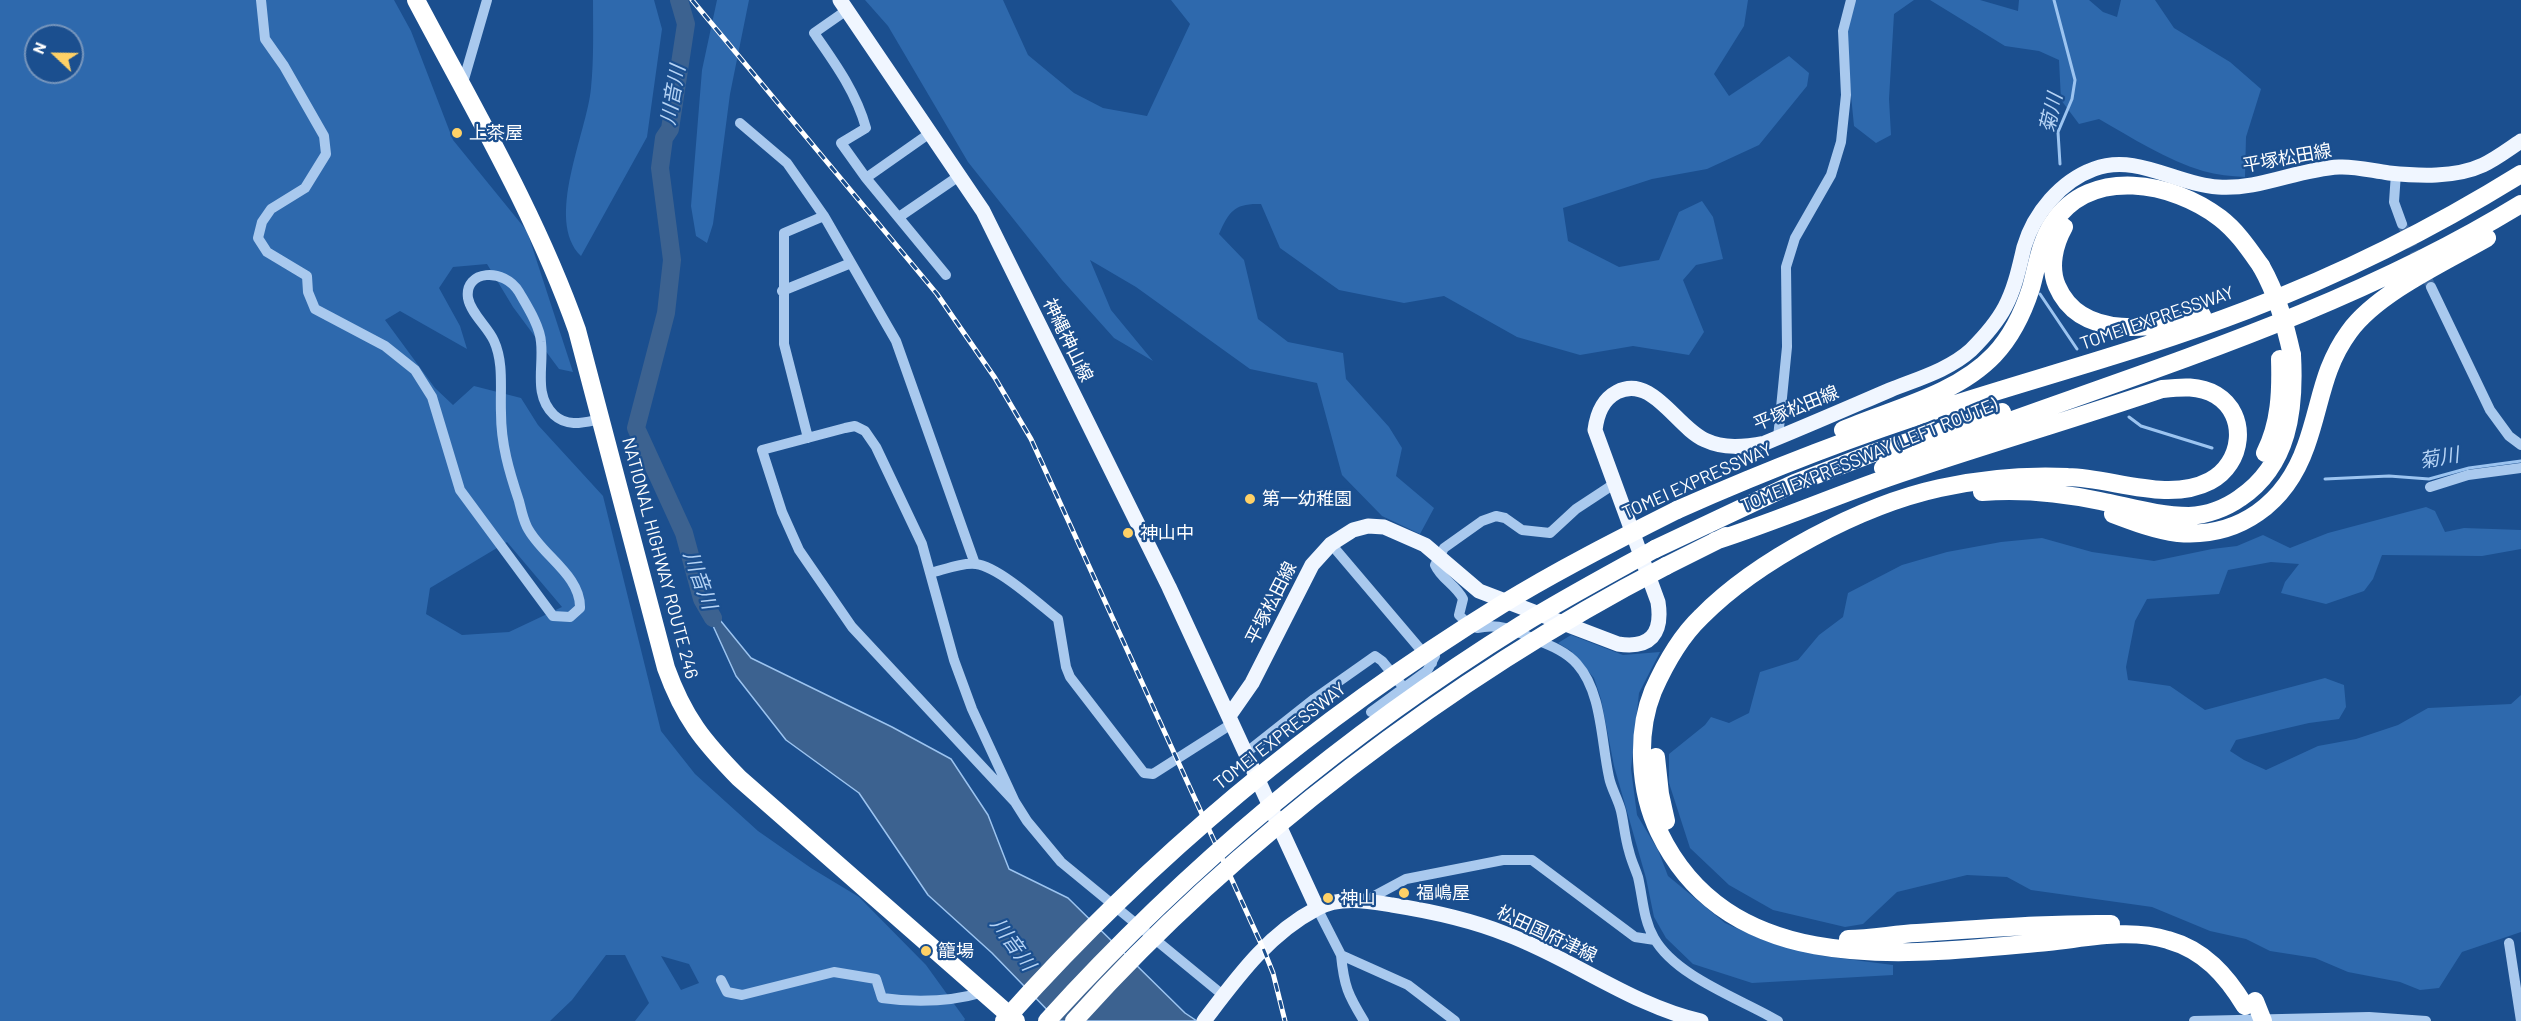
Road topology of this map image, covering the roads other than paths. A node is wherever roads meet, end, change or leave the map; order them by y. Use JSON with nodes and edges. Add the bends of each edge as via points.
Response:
{"nodes":[{"id":1,"x":261,"y":0,"type":"edge"},
{"id":2,"x":416,"y":0,"type":"edge"},
{"id":3,"x":487,"y":0,"type":"edge"},
{"id":4,"x":1851,"y":0,"type":"edge"},
{"id":5,"x":844,"y":5,"type":"edge"},
{"id":6,"x":462,"y":86,"type":"junction"},
{"id":7,"x":740,"y":123,"type":"dead end"},
{"id":8,"x":930,"y":133,"type":"junction"},
{"id":9,"x":2521,"y":141,"type":"edge"},
{"id":10,"x":2396,"y":173,"type":"junction"},
{"id":11,"x":2521,"y":174,"type":"edge"},
{"id":12,"x":959,"y":176,"type":"junction"},
{"id":13,"x":866,"y":178,"type":"junction"},
{"id":14,"x":2521,"y":204,"type":"edge"},
{"id":15,"x":2521,"y":215,"type":"edge"},
{"id":16,"x":824,"y":216,"type":"junction"},
{"id":17,"x":899,"y":217,"type":"junction"},
{"id":18,"x":2402,"y":224,"type":"tunnel mouth"},
{"id":19,"x":2397,"y":244,"type":"junction"},
{"id":20,"x":851,"y":263,"type":"junction"},
{"id":21,"x":2256,"y":269,"type":"junction"},
{"id":22,"x":946,"y":274,"type":"dead end"},
{"id":23,"x":2431,"y":286,"type":"tunnel mouth"},
{"id":24,"x":782,"y":291,"type":"junction"},
{"id":25,"x":2255,"y":332,"type":"junction"},
{"id":26,"x":2286,"y":357,"type":"junction"},
{"id":27,"x":601,"y":419,"type":"junction"},
{"id":28,"x":808,"y":438,"type":"junction"},
{"id":29,"x":1778,"y":438,"type":"junction"},
{"id":30,"x":2521,"y":445,"type":"edge"},
{"id":31,"x":2521,"y":468,"type":"edge"},
{"id":32,"x":2019,"y":478,"type":"junction"},
{"id":33,"x":1614,"y":484,"type":"junction"},
{"id":34,"x":2430,"y":487,"type":"dead end"},
{"id":35,"x":1721,"y":490,"type":"junction"},
{"id":36,"x":2047,"y":494,"type":"junction"},
{"id":37,"x":1715,"y":541,"type":"junction"},
{"id":38,"x":1331,"y":544,"type":"junction"},
{"id":39,"x":1440,"y":556,"type":"junction"},
{"id":40,"x":975,"y":564,"type":"junction"},
{"id":41,"x":930,"y":573,"type":"junction"},
{"id":42,"x":1460,"y":615,"type":"junction"},
{"id":43,"x":1432,"y":663,"type":"junction"},
{"id":44,"x":1404,"y":688,"type":"junction"},
{"id":45,"x":1371,"y":712,"type":"dead end"},
{"id":46,"x":1231,"y":720,"type":"junction"},
{"id":47,"x":1247,"y":752,"type":"junction"},
{"id":48,"x":1015,"y":802,"type":"junction"},
{"id":49,"x":1365,"y":900,"type":"junction"},
{"id":50,"x":1317,"y":908,"type":"junction"},
{"id":51,"x":1655,"y":940,"type":"junction"},
{"id":52,"x":2509,"y":943,"type":"dead end"},
{"id":53,"x":1341,"y":955,"type":"junction"},
{"id":54,"x":721,"y":980,"type":"dead end"},
{"id":55,"x":984,"y":992,"type":"junction"},
{"id":56,"x":1221,"y":999,"type":"junction"},
{"id":57,"x":2250,"y":1010,"type":"edge"},
{"id":58,"x":1004,"y":1021,"type":"edge"},
{"id":59,"x":1016,"y":1021,"type":"edge"},
{"id":60,"x":1047,"y":1021,"type":"edge"},
{"id":61,"x":1074,"y":1021,"type":"edge"},
{"id":62,"x":1204,"y":1021,"type":"edge"},
{"id":63,"x":1364,"y":1021,"type":"edge"},
{"id":64,"x":1455,"y":1021,"type":"edge"},
{"id":65,"x":1701,"y":1021,"type":"edge"},
{"id":66,"x":1778,"y":1021,"type":"edge"},
{"id":67,"x":2194,"y":1021,"type":"edge"},
{"id":68,"x":2263,"y":1021,"type":"edge"},
{"id":69,"x":2426,"y":1021,"type":"edge"},
{"id":70,"x":2521,"y":1021,"type":"edge"}],
"edges":[{"from":1,"to":27,"type":"street","via":[[265,39],[324,136],[326,154],[305,189],[271,209],[258,238],[267,252],[307,276],[315,309],[386,346],[415,370],[432,397],[460,490],[553,616],[570,617],[580,608],[580,597],[527,527],[506,463],[501,433],[500,361],[494,341],[468,298],[472,283],[483,275],[496,274],[518,290],[542,340],[542,397],[555,416],[574,424]]},
{"from":2,"to":6,"type":"highway","name":"NATIONAL HIGHWAY ROUTE 246"},
{"from":3,"to":6,"type":"street"},
{"from":4,"to":29,"type":"street","via":[[1843,31],[1846,95],[1841,142],[1831,175],[1796,238],[1786,267],[1787,346]]},
{"from":5,"to":8,"type":"main road","name":"神縄神山線"},
{"from":5,"to":13,"type":"street","via":[[814,33],[860,108],[866,128],[841,143]]},
{"from":6,"to":27,"type":"highway","name":"NATIONAL HIGHWAY ROUTE 246","via":[[559,278]]},
{"from":7,"to":16,"type":"street","via":[[787,164]]},
{"from":8,"to":12,"type":"main road","name":"神縄神山線"},
{"from":8,"to":13,"type":"street"},
{"from":9,"to":10,"type":"main road","name":"平塚松田線","via":[[2482,166],[2464,171]]},
{"from":10,"to":18,"type":"street","via":[[2394,202]]},
{"from":10,"to":29,"type":"main road","name":"平塚松田線","via":[[2339,167],[2251,186],[2217,187],[2145,168],[2096,168],[2070,181],[2036,219],[2005,307],[1991,330],[1969,352],[1940,369]]},
{"from":11,"to":19,"type":"highway","name":"TOMEI EXPRESSWAY"},
{"from":12,"to":17,"type":"street"},
{"from":12,"to":46,"type":"main road","name":"神縄神山線","via":[[983,211]]},
{"from":13,"to":17,"type":"street"},
{"from":14,"to":25,"type":"highway","via":[[2408,266]]},
{"from":15,"to":36,"type":"highway","via":[[2387,297],[2351,329],[2325,376],[2297,469],[2284,490],[2262,511],[2217,531],[2178,532],[2142,525]]},
{"from":16,"to":20,"type":"street"},
{"from":16,"to":24,"type":"street","via":[[784,233]]},
{"from":17,"to":22,"type":"street"},
{"from":19,"to":21,"type":"highway","via":[[2213,311],[2140,327],[2120,327],[2080,315],[2064,301],[2053,263],[2063,229],[2077,212],[2093,202],[2120,196],[2149,197],[2179,206],[2228,240]]},
{"from":19,"to":35,"type":"highway","name":"TOMEI EXPRESSWAY","via":[[2229,317],[1876,430]]},
{"from":20,"to":24,"type":"street"},
{"from":20,"to":40,"type":"street","via":[[896,340]]},
{"from":21,"to":26,"type":"highway"},
{"from":21,"to":35,"type":"highway","via":[[2249,249],[2222,219],[2182,196],[2150,186],[2119,185],[2088,192],[2069,204],[2053,224],[2022,312],[1993,356],[1972,373],[1929,396],[1803,447]]},
{"from":23,"to":30,"type":"street","via":[[2490,410],[2509,436]]},
{"from":24,"to":28,"type":"street","via":[[784,345]]},
{"from":25,"to":37,"type":"highway","name":"TOMEI EXPRESSWAY (LEFT ROUTE)","via":[[1918,454],[1800,501]]},
{"from":25,"to":60,"type":"highway","bridge":true,"via":[[1872,453],[1795,483],[1583,588],[1477,653],[1319,767],[1171,894]]},
{"from":26,"to":32,"type":"highway","via":[[2272,440],[2255,470],[2226,493],[2191,504],[2169,505],[2089,487]]},
{"from":26,"to":36,"type":"highway","via":[[2292,411],[2283,445],[2264,477],[2233,503],[2192,516],[2170,515]]},
{"from":27,"to":55,"type":"highway","name":"NATIONAL HIGHWAY ROUTE 246","via":[[666,668],[690,723],[739,778]]},
{"from":28,"to":41,"type":"street","via":[[855,426],[865,431],[922,544]]},
{"from":28,"to":48,"type":"street","via":[[762,450],[799,550],[852,627]]},
{"from":29,"to":33,"type":"main road","name":"平塚松田線","via":[[1745,447],[1706,441],[1685,428],[1646,390],[1624,389],[1604,404],[1597,414],[1595,430]]},
{"from":31,"to":34,"type":"street","via":[[2468,475]]},
{"from":32,"to":37,"type":"highway","via":[[2070,477],[2154,489],[2192,488],[2224,472],[2234,458],[2238,436],[2234,415],[2221,398],[2209,391],[2195,387],[2162,389],[1889,478]]},
{"from":32,"to":57,"type":"highway","via":[[1935,489],[1868,512],[1778,559],[1732,590],[1700,618],[1672,653],[1652,693],[1646,716],[1643,768],[1655,824],[1673,858],[1702,892],[1748,924],[1799,943],[1893,952],[1991,947],[2094,935],[2156,937],[2188,947],[2212,963]]},
{"from":33,"to":39,"type":"street","via":[[1576,509],[1550,533],[1522,530],[1496,516],[1482,521],[1444,548]]},
{"from":33,"to":39,"type":"main road","name":"平塚松田線","via":[[1661,619],[1648,641],[1635,647],[1479,591]]},
{"from":35,"to":58,"type":"highway","name":"TOMEI EXPRESSWAY","bridge":true,"via":[[1572,564],[1500,605],[1300,744],[1150,870]]},
{"from":36,"to":57,"type":"highway","via":[[1969,494],[1906,510],[1802,558],[1739,600],[1709,626],[1683,658],[1664,698],[1655,742],[1666,820],[1693,866],[1710,885],[1753,913],[1802,932],[1864,939],[2062,924],[2168,928],[2218,953],[2239,975]]},
{"from":37,"to":61,"type":"highway","name":"TOMEI EXPRESSWAY (LEFT ROUTE)","bridge":true,"via":[[1593,605],[1481,675],[1332,783],[1187,907]]},
{"from":38,"to":39,"type":"main road","name":"平塚松田線","via":[[1353,530],[1384,527]]},
{"from":38,"to":43,"type":"street"},
{"from":38,"to":46,"type":"main road","name":"平塚松田線","via":[[1308,572]]},
{"from":39,"to":42,"type":"street","via":[[1435,565],[1439,573],[1463,598]]},
{"from":40,"to":41,"type":"street"},
{"from":40,"to":46,"type":"street","via":[[1017,587],[1058,619],[1070,677],[1144,773],[1153,774]]},
{"from":41,"to":48,"type":"street","via":[[972,709]]},
{"from":42,"to":43,"type":"street"},
{"from":42,"to":51,"type":"street","via":[[1477,628],[1505,627],[1561,651],[1585,675],[1594,698],[1609,780],[1638,876],[1645,920]]},
{"from":43,"to":44,"type":"street"},
{"from":44,"to":45,"type":"street"},
{"from":44,"to":47,"type":"street","via":[[1375,656]]},
{"from":46,"to":47,"type":"main road"},
{"from":47,"to":50,"type":"main road"},
{"from":48,"to":56,"type":"street","via":[[1061,862]]},
{"from":49,"to":50,"type":"main road","name":"松田国府津線"},
{"from":49,"to":51,"type":"street","via":[[1406,879],[1503,860],[1532,860],[1635,937]]},
{"from":49,"to":65,"type":"main road","name":"松田国府津線","via":[[1432,911],[1507,934],[1621,992]]},
{"from":50,"to":53,"type":"street"},
{"from":50,"to":56,"type":"main road","name":"松田国府津線","via":[[1263,948]]},
{"from":51,"to":66,"type":"street","via":[[1698,978]]},
{"from":52,"to":70,"type":"street"},
{"from":53,"to":63,"type":"street","via":[[1343,981]]},
{"from":53,"to":64,"type":"street","via":[[1408,985]]},
{"from":54,"to":55,"type":"street","via":[[727,992],[741,995],[834,972],[876,979],[882,998],[896,1000],[958,1000]]},
{"from":55,"to":59,"type":"highway","name":"NATIONAL HIGHWAY ROUTE 246"},
{"from":56,"to":62,"type":"main road","name":"松田国府津線"},
{"from":57,"to":68,"type":"highway","bridge":true},
{"from":67,"to":69,"type":"street","via":[[2369,1017]]}]}
